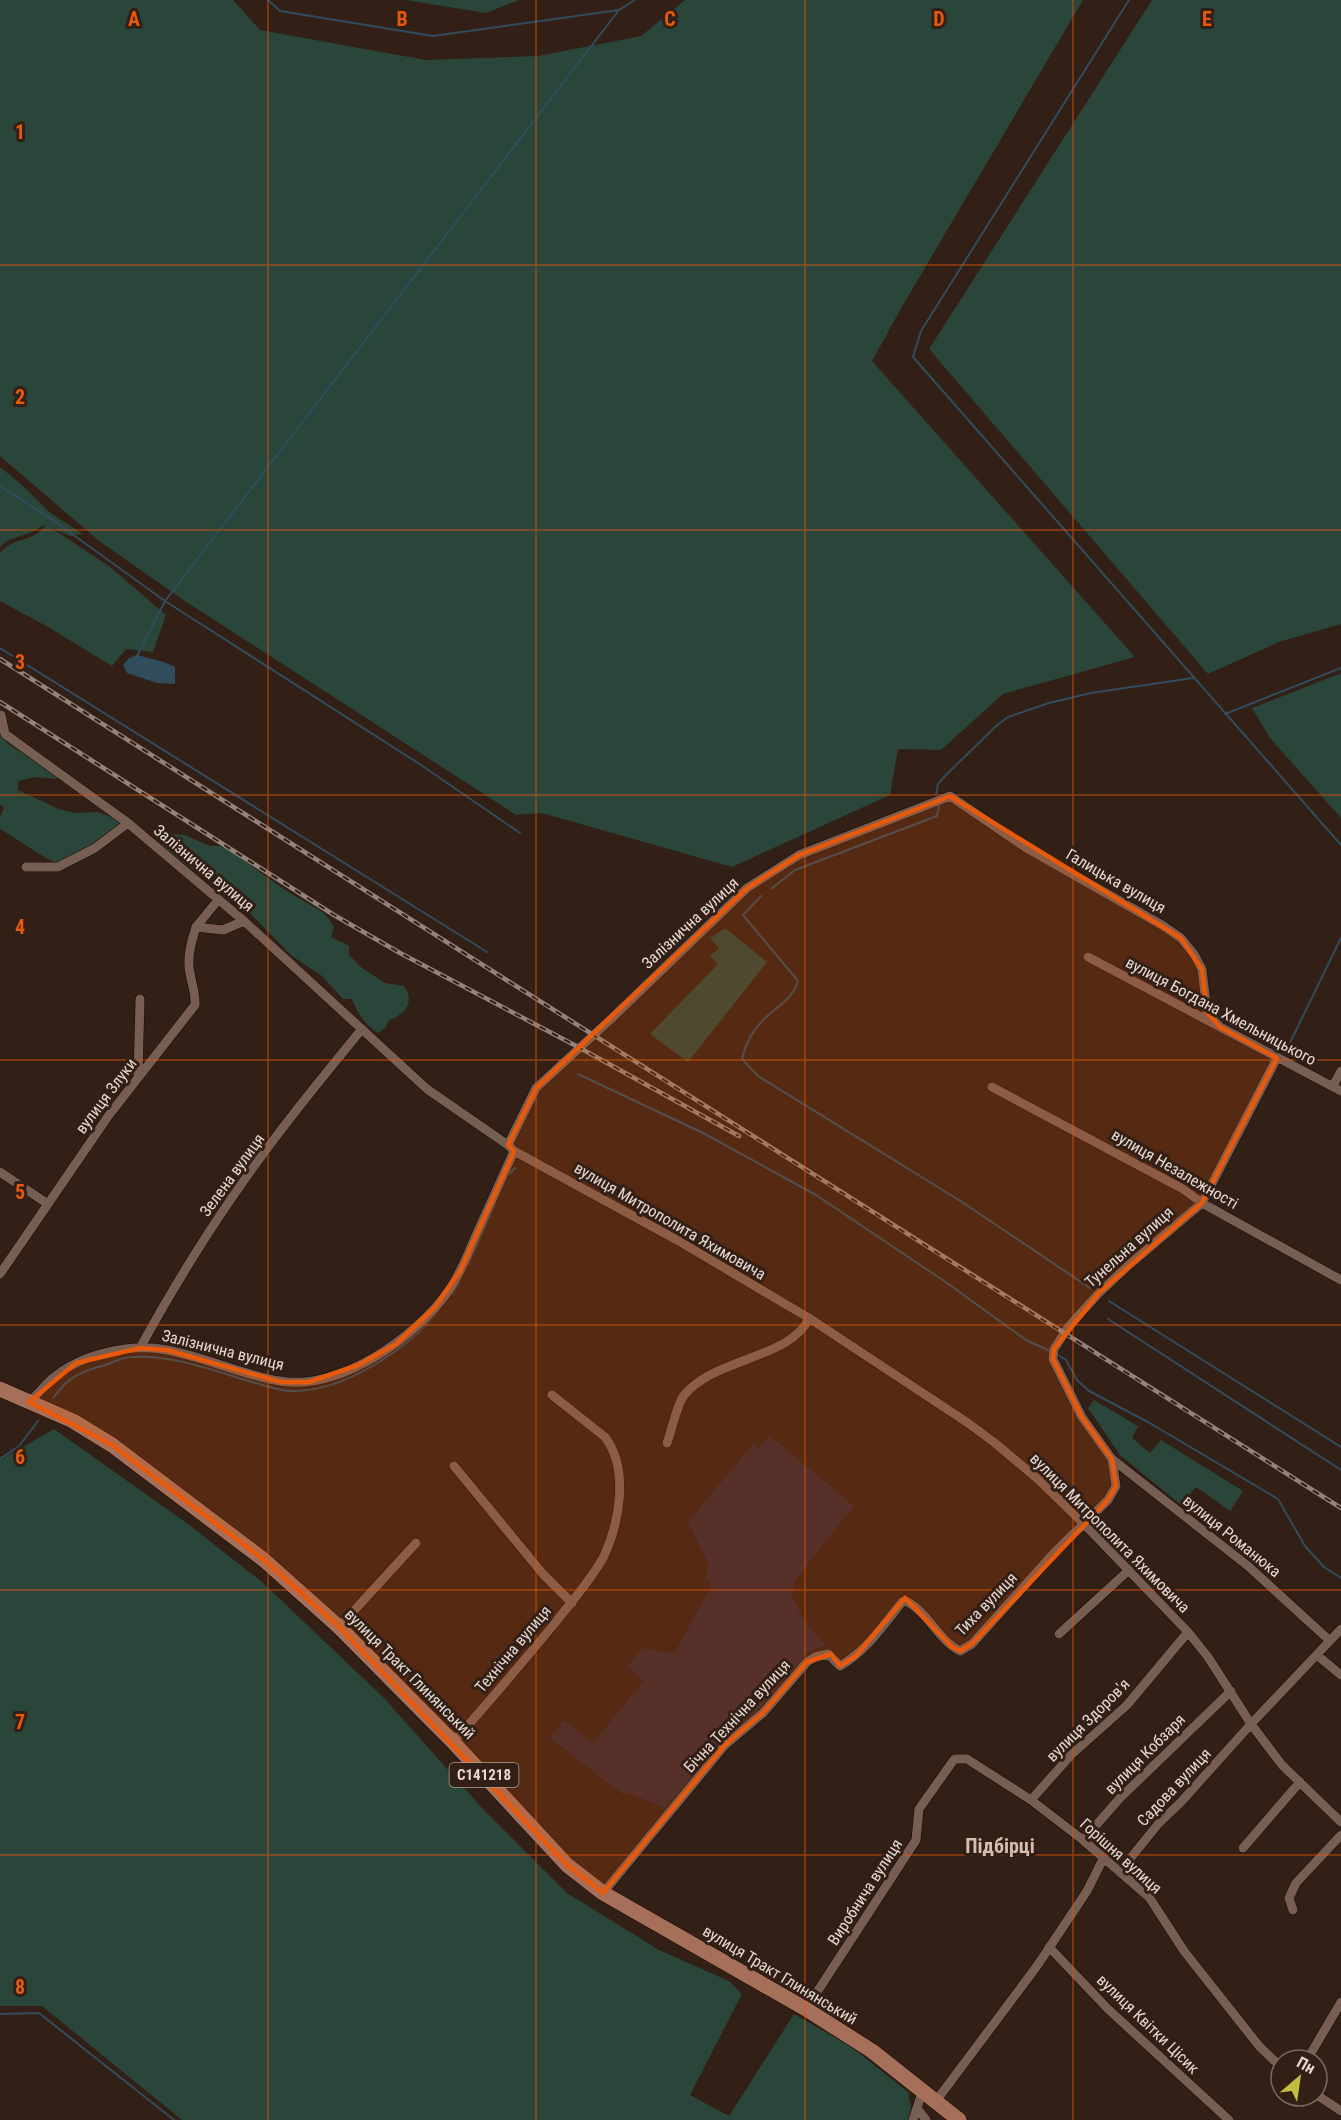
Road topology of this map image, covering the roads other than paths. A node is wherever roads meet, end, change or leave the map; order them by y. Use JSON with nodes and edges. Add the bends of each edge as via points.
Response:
{"nodes":[{"id":1,"x":0,"y":715,"type":"edge"},
{"id":2,"x":950,"y":796,"type":"joint"},
{"id":3,"x":128,"y":823,"type":"junction"},
{"id":4,"x":26,"y":867,"type":"dead end"},
{"id":5,"x":218,"y":900,"type":"junction"},
{"id":6,"x":244,"y":921,"type":"junction"},
{"id":7,"x":196,"y":927,"type":"junction"},
{"id":8,"x":1088,"y":957,"type":"dead end"},
{"id":9,"x":140,"y":999,"type":"dead end"},
{"id":10,"x":1220,"y":1028,"type":"junction"},
{"id":11,"x":362,"y":1029,"type":"junction"},
{"id":12,"x":1277,"y":1058,"type":"junction"},
{"id":13,"x":1341,"y":1071,"type":"edge"},
{"id":14,"x":138,"y":1077,"type":"junction"},
{"id":15,"x":992,"y":1087,"type":"dead end"},
{"id":16,"x":1337,"y":1089,"type":"edge"},
{"id":17,"x":511,"y":1148,"type":"junction"},
{"id":18,"x":0,"y":1172,"type":"edge"},
{"id":19,"x":1202,"y":1203,"type":"junction"},
{"id":20,"x":48,"y":1204,"type":"junction"},
{"id":21,"x":0,"y":1274,"type":"edge"},
{"id":22,"x":1341,"y":1280,"type":"edge"},
{"id":23,"x":809,"y":1318,"type":"junction"},
{"id":24,"x":140,"y":1348,"type":"junction"},
{"id":25,"x":1053,"y":1354,"type":"joint"},
{"id":26,"x":0,"y":1389,"type":"edge"},
{"id":27,"x":552,"y":1395,"type":"dead end"},
{"id":28,"x":30,"y":1402,"type":"junction"},
{"id":29,"x":667,"y":1443,"type":"dead end"},
{"id":30,"x":1112,"y":1459,"type":"junction"},
{"id":31,"x":454,"y":1466,"type":"dead end"},
{"id":32,"x":1083,"y":1523,"type":"junction"},
{"id":33,"x":416,"y":1543,"type":"dead end"},
{"id":34,"x":1129,"y":1570,"type":"junction"},
{"id":35,"x":906,"y":1601,"type":"joint"},
{"id":36,"x":572,"y":1603,"type":"junction"},
{"id":37,"x":339,"y":1626,"type":"junction"},
{"id":38,"x":1341,"y":1629,"type":"edge"},
{"id":39,"x":1188,"y":1632,"type":"junction"},
{"id":40,"x":1059,"y":1634,"type":"dead end"},
{"id":41,"x":1329,"y":1640,"type":"junction"},
{"id":42,"x":1317,"y":1655,"type":"junction"},
{"id":43,"x":1341,"y":1676,"type":"edge"},
{"id":44,"x":1231,"y":1691,"type":"junction"},
{"id":45,"x":1251,"y":1724,"type":"junction"},
{"id":46,"x":453,"y":1742,"type":"junction"},
{"id":47,"x":955,"y":1759,"type":"joint"},
{"id":48,"x":1300,"y":1782,"type":"junction"},
{"id":49,"x":1031,"y":1800,"type":"junction"},
{"id":50,"x":1341,"y":1822,"type":"edge"},
{"id":51,"x":1341,"y":1834,"type":"edge"},
{"id":52,"x":1083,"y":1840,"type":"junction"},
{"id":53,"x":1243,"y":1848,"type":"dead end"},
{"id":54,"x":1104,"y":1857,"type":"junction"},
{"id":55,"x":1120,"y":1871,"type":"junction"},
{"id":56,"x":603,"y":1893,"type":"junction"},
{"id":57,"x":1293,"y":1910,"type":"dead end"},
{"id":58,"x":1049,"y":1947,"type":"junction"},
{"id":59,"x":1341,"y":2002,"type":"edge"},
{"id":60,"x":806,"y":2009,"type":"junction"},
{"id":61,"x":1314,"y":2048,"type":"edge"},
{"id":62,"x":1269,"y":2056,"type":"edge"},
{"id":63,"x":923,"y":2090,"type":"junction"},
{"id":64,"x":936,"y":2101,"type":"junction"},
{"id":65,"x":917,"y":2108,"type":"junction"},
{"id":66,"x":914,"y":2120,"type":"edge"},
{"id":67,"x":926,"y":2120,"type":"edge"},
{"id":68,"x":959,"y":2120,"type":"edge"},
{"id":69,"x":1229,"y":2120,"type":"edge"}],
"edges":[{"from":1,"to":3,"type":"street","name":"Залізнична вулиця","via":[[6,734]]},
{"from":2,"to":10,"type":"street","name":"Галицька вулиця","via":[[1025,847],[1181,938],[1202,969],[1207,1012]]},
{"from":2,"to":17,"type":"street","name":"Залізнична вулиця","via":[[799,855],[747,888],[536,1088]]},
{"from":3,"to":4,"type":"street","via":[[95,848],[58,867]]},
{"from":3,"to":5,"type":"street","name":"Залізнична вулиця"},
{"from":5,"to":6,"type":"street","name":"Залізнична вулиця"},
{"from":5,"to":7,"type":"street","name":"вулиця Злуки"},
{"from":6,"to":7,"type":"street","via":[[223,930]]},
{"from":6,"to":11,"type":"street","name":"Залізнична вулиця"},
{"from":7,"to":14,"type":"street","name":"вулиця Злуки","via":[[189,966],[195,1005]]},
{"from":8,"to":10,"type":"street","name":"вулиця Богдана Хмельницького"},
{"from":9,"to":14,"type":"street"},
{"from":10,"to":12,"type":"street","name":"вулиця Богдана Хмельницького"},
{"from":11,"to":17,"type":"street","name":"Залізнична вулиця","via":[[427,1089]]},
{"from":11,"to":24,"type":"street","name":"Зелена вулиця","via":[[231,1198],[172,1289]]},
{"from":12,"to":16,"type":"street","name":"вулиця Богдана Хмельницького"},
{"from":12,"to":19,"type":"street","name":"Тунельна вулиця"},
{"from":13,"to":16,"type":"street"},
{"from":14,"to":20,"type":"street","name":"вулиця Злуки"},
{"from":15,"to":19,"type":"street","name":"вулиця Незалежності"},
{"from":17,"to":23,"type":"street","name":"вулиця Митрополита Яхимовича","via":[[677,1239]]},
{"from":17,"to":24,"type":"street","name":"Залізнична вулиця","via":[[449,1290],[418,1326],[396,1344],[358,1365],[309,1382],[281,1382],[167,1350]]},
{"from":18,"to":20,"type":"street"},
{"from":19,"to":22,"type":"street","name":"вулиця Незалежності"},
{"from":19,"to":25,"type":"street","name":"Тунельна вулиця","via":[[1099,1293],[1066,1330]]},
{"from":20,"to":21,"type":"street","name":"вулиця Злуки"},
{"from":23,"to":29,"type":"street","via":[[805,1328],[788,1342],[717,1371],[683,1395]]},
{"from":23,"to":32,"type":"street","name":"вулиця Митрополита Яхимовича","via":[[968,1423],[1039,1480]]},
{"from":24,"to":28,"type":"street","name":"Залізнична вулиця","via":[[76,1363],[52,1378]]},
{"from":25,"to":30,"type":"street","name":"вулиця Романюка","via":[[1082,1417]]},
{"from":26,"to":28,"type":"main road","name":"вулиця Тракт Глинянський","number":"С141218"},
{"from":27,"to":36,"type":"street","name":"Технічна вулиця","via":[[604,1437],[614,1454],[620,1486],[616,1518],[603,1557]]},
{"from":28,"to":37,"type":"main road","name":"вулиця Тракт Глинянський","number":"С141218","via":[[112,1445],[264,1560]]},
{"from":30,"to":32,"type":"street","via":[[1116,1486],[1108,1500]]},
{"from":30,"to":41,"type":"street","name":"вулиця Романюка","via":[[1248,1566]]},
{"from":31,"to":36,"type":"street","name":"Технічна вулиця","via":[[543,1574]]},
{"from":32,"to":34,"type":"street","name":"вулиця Митрополита Яхимовича"},
{"from":32,"to":35,"type":"street","name":"Тиха вулиця","via":[[972,1644],[960,1651]]},
{"from":33,"to":37,"type":"street"},
{"from":34,"to":39,"type":"street","name":"вулиця Митрополита Яхимовича"},
{"from":34,"to":40,"type":"street"},
{"from":35,"to":56,"type":"street","name":"Бічна Технічна вулиця","via":[[856,1656],[840,1666],[828,1654],[807,1662],[763,1713],[726,1745]]},
{"from":36,"to":46,"type":"street","name":"Технічна вулиця"},
{"from":37,"to":46,"type":"main road","name":"вулиця Тракт Глинянський","number":"С141218"},
{"from":38,"to":41,"type":"street"},
{"from":39,"to":44,"type":"street","name":"вулиця Митрополита Яхимовича"},
{"from":39,"to":49,"type":"street","name":"вулиця Здоров'я","via":[[1127,1705],[1071,1755]]},
{"from":41,"to":42,"type":"street"},
{"from":42,"to":43,"type":"street"},
{"from":42,"to":45,"type":"street"},
{"from":44,"to":45,"type":"street","name":"вулиця Митрополита Яхимовича"},
{"from":44,"to":52,"type":"street","name":"вулиця Кобзаря","via":[[1120,1798]]},
{"from":45,"to":48,"type":"street","name":"вулиця Митрополита Яхимовича"},
{"from":45,"to":55,"type":"street","name":"Садова вулиця"},
{"from":46,"to":56,"type":"main road","name":"вулиця Тракт Глинянський","number":"С141218","via":[[567,1866]]},
{"from":47,"to":49,"type":"street","name":"Горішня вулиця","via":[[967,1759]]},
{"from":47,"to":60,"type":"street","name":"Виробнича вулиця","via":[[919,1809],[916,1840]]},
{"from":48,"to":50,"type":"street","name":"вулиця Митрополита Яхимовича"},
{"from":48,"to":53,"type":"street"},
{"from":49,"to":52,"type":"street","name":"Горішня вулиця"},
{"from":51,"to":57,"type":"street","via":[[1292,1890],[1289,1902]]},
{"from":52,"to":54,"type":"street","name":"Горішня вулиця"},
{"from":54,"to":55,"type":"street","name":"Горішня вулиця"},
{"from":54,"to":58,"type":"street","via":[[1087,1891]]},
{"from":55,"to":62,"type":"street","name":"Горішня вулиця","via":[[1149,1897],[1184,1951]]},
{"from":56,"to":60,"type":"main road","name":"вулиця Тракт Глинянський","number":"С141218"},
{"from":58,"to":64,"type":"street"},
{"from":58,"to":69,"type":"street","name":"вулиця Квітки Цісик","via":[[1108,2009]]},
{"from":59,"to":61,"type":"street"},
{"from":60,"to":63,"type":"main road","name":"вулиця Тракт Глинянський","number":"С141218","via":[[872,2051]]},
{"from":63,"to":64,"type":"main road","name":"вулиця Тракт Глинянський","number":"С141218"},
{"from":63,"to":65,"type":"street"},
{"from":64,"to":68,"type":"main road","name":"вулиця Тракт Глинянський","number":"С141218"},
{"from":65,"to":66,"type":"street"},
{"from":65,"to":67,"type":"street"}]}
